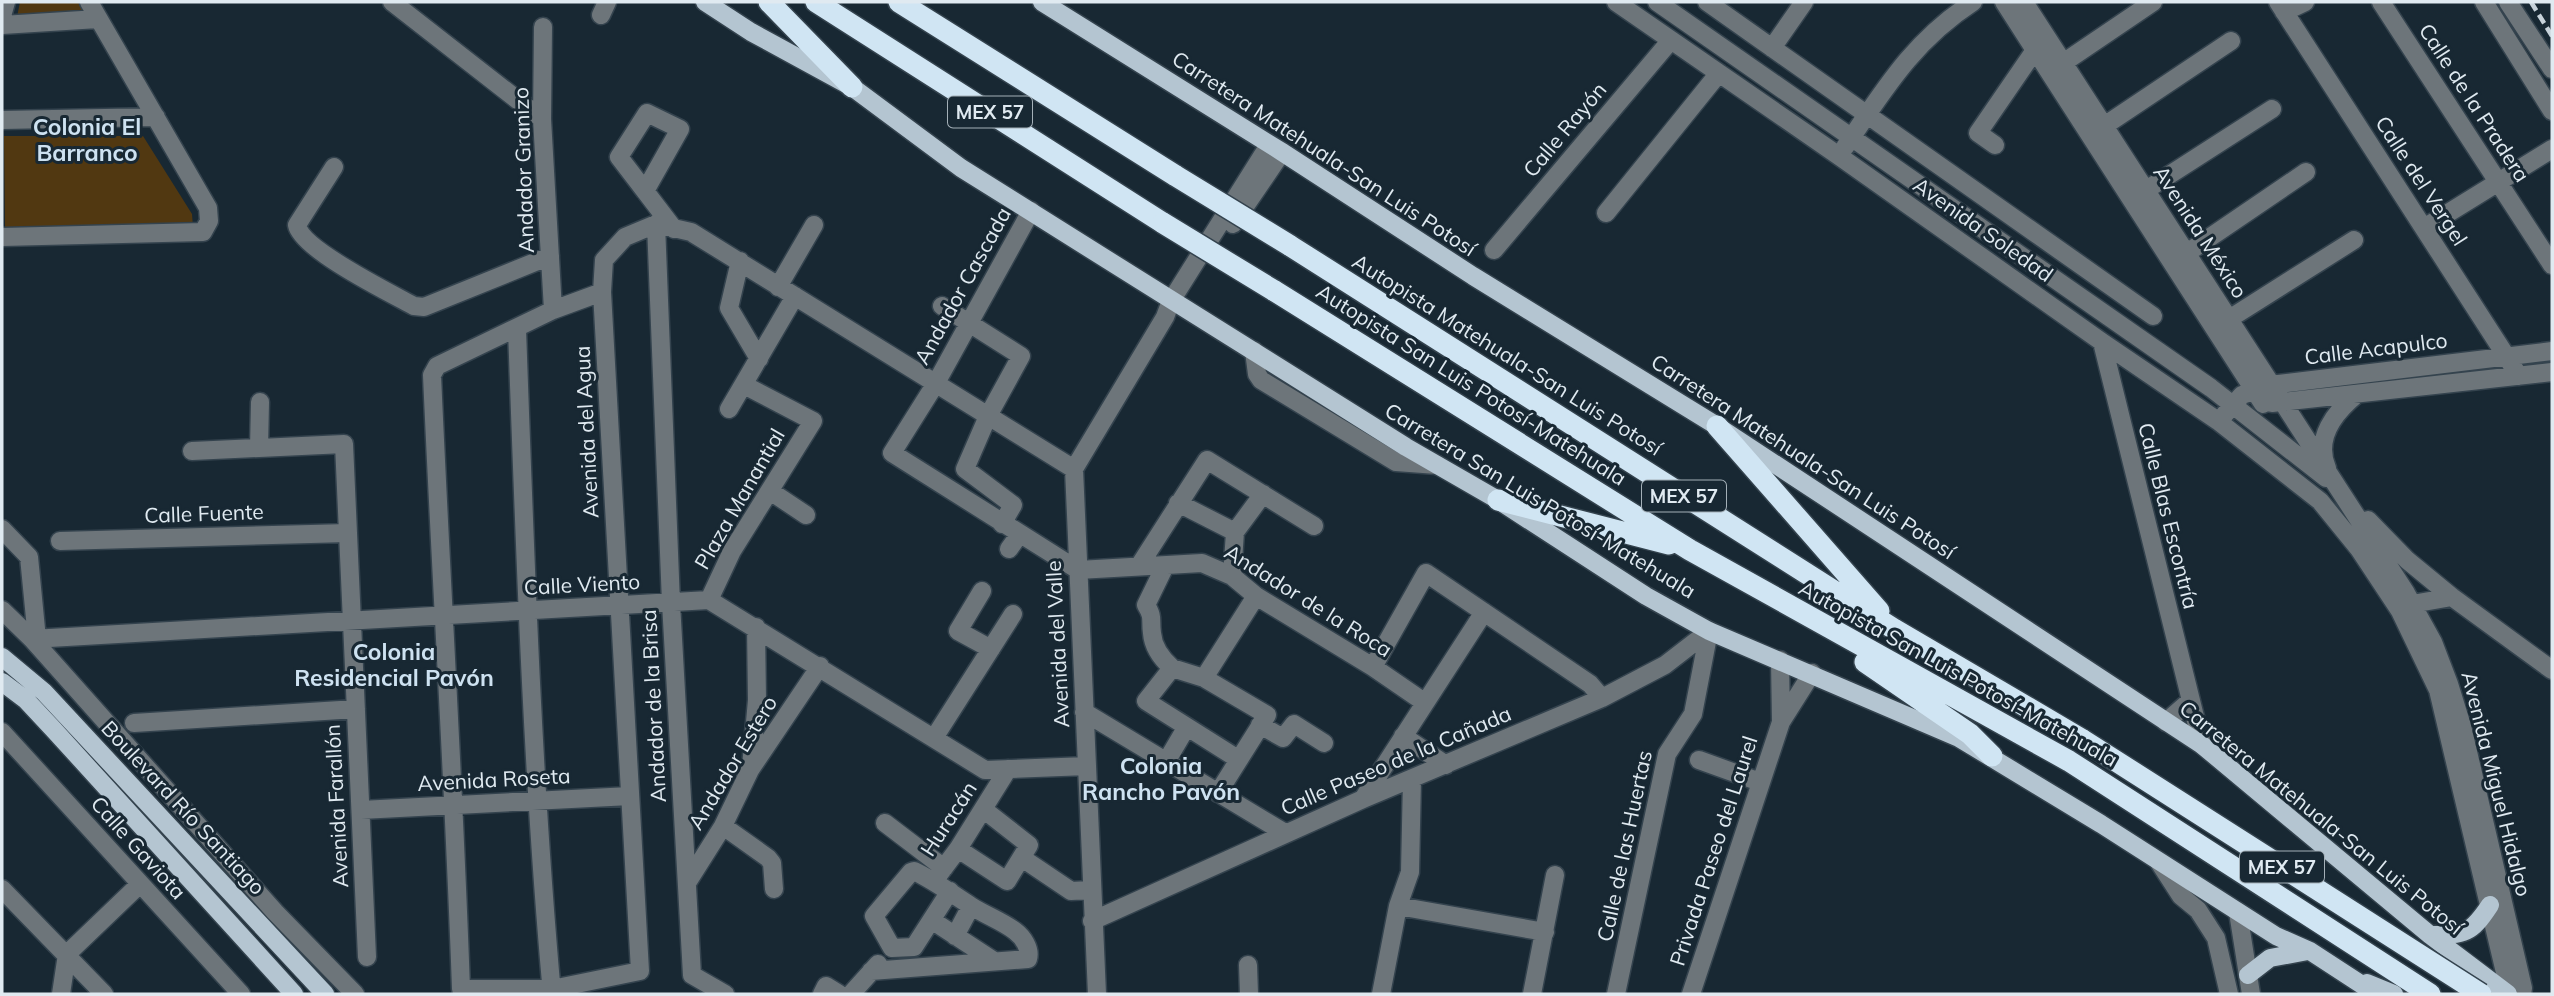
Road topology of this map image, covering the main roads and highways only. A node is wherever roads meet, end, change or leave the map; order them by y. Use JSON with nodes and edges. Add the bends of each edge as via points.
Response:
{"nodes":[{"id":1,"x":705,"y":2,"type":"edge"},
{"id":2,"x":769,"y":2,"type":"edge"},
{"id":3,"x":816,"y":2,"type":"edge"},
{"id":4,"x":899,"y":2,"type":"edge"},
{"id":5,"x":1042,"y":2,"type":"edge"},
{"id":6,"x":852,"y":87,"type":"junction"},
{"id":7,"x":1717,"y":426,"type":"junction"},
{"id":8,"x":1499,"y":500,"type":"junction"},
{"id":9,"x":1690,"y":550,"type":"junction"},
{"id":10,"x":1759,"y":590,"type":"junction"},
{"id":11,"x":1894,"y":629,"type":"junction"},
{"id":12,"x":2,"y":657,"type":"edge"},
{"id":13,"x":2,"y":682,"type":"edge"},
{"id":14,"x":1992,"y":756,"type":"junction"},
{"id":15,"x":2490,"y":905,"type":"road end"},
{"id":16,"x":2430,"y":935,"type":"junction"},
{"id":17,"x":2310,"y":950,"type":"junction"},
{"id":18,"x":2457,"y":955,"type":"junction"},
{"id":19,"x":2344,"y":973,"type":"junction"},
{"id":20,"x":2248,"y":975,"type":"road end"},
{"id":21,"x":294,"y":994,"type":"edge"},
{"id":22,"x":325,"y":994,"type":"edge"},
{"id":23,"x":2376,"y":994,"type":"edge"},
{"id":24,"x":2394,"y":994,"type":"edge"},
{"id":25,"x":2430,"y":994,"type":"edge"},
{"id":26,"x":2468,"y":994,"type":"edge"},
{"id":27,"x":2481,"y":994,"type":"edge"},
{"id":28,"x":2508,"y":994,"type":"edge"}],
"edges":[{"from":1,"to":6,"type":"main road","name":"Carretera San Luis Potosí-Matehuala"},
{"from":2,"to":6,"type":"highway"},
{"from":3,"to":9,"type":"highway","name":"Autopista San Luis Potosí-Matehuala","number":"MEX 57","bridge":true},
{"from":4,"to":11,"type":"highway","name":"Autopista Matehuala-San Luis Potosí","number":"MEX 57","bridge":true},
{"from":5,"to":7,"type":"main road","name":"Carretera Matehuala-San Luis Potosí"},
{"from":6,"to":8,"type":"main road","name":"Carretera San Luis Potosí-Matehuala","via":[[961,168],[1172,307],[1254,351]]},
{"from":7,"to":11,"type":"highway"},
{"from":7,"to":16,"type":"main road","name":"Carretera Matehuala-San Luis Potosí","via":[[2202,745]]},
{"from":8,"to":9,"type":"highway"},
{"from":8,"to":14,"type":"main road","name":"Carretera San Luis Potosí-Matehuala","via":[[1646,596],[1709,631]]},
{"from":9,"to":10,"type":"highway","name":"Autopista San Luis Potosí-Matehuala","number":"MEX 57"},
{"from":10,"to":14,"type":"highway","via":[[1970,734]]},
{"from":10,"to":25,"type":"highway","name":"Autopista San Luis Potosí-Matehuala","number":"MEX 57","via":[[2069,761]]},
{"from":11,"to":27,"type":"highway","name":"Autopista Matehuala-San Luis Potosí","number":"MEX 57","bridge":true,"via":[[2082,740]]},
{"from":12,"to":22,"type":"main road","name":"Boulevard Río Santiago","via":[[44,691]]},
{"from":13,"to":21,"type":"main road","name":"Boulevard Río Santiago","via":[[26,700]]},
{"from":14,"to":17,"type":"main road","name":"Carretera San Luis Potosí-Matehuala","via":[[2276,936]]},
{"from":15,"to":16,"type":"main road","via":[[2468,931]]},
{"from":16,"to":18,"type":"main road","name":"Carretera Matehuala-San Luis Potosí"},
{"from":17,"to":19,"type":"main road","name":"Carretera San Luis Potosí-Matehuala"},
{"from":17,"to":20,"type":"main road","via":[[2270,958]]},
{"from":18,"to":26,"type":"main road"},
{"from":18,"to":28,"type":"main road","name":"Carretera Matehuala-San Luis Potosí"},
{"from":19,"to":23,"type":"main road","name":"Carretera San Luis Potosí-Matehuala"},
{"from":19,"to":24,"type":"main road"}]}
